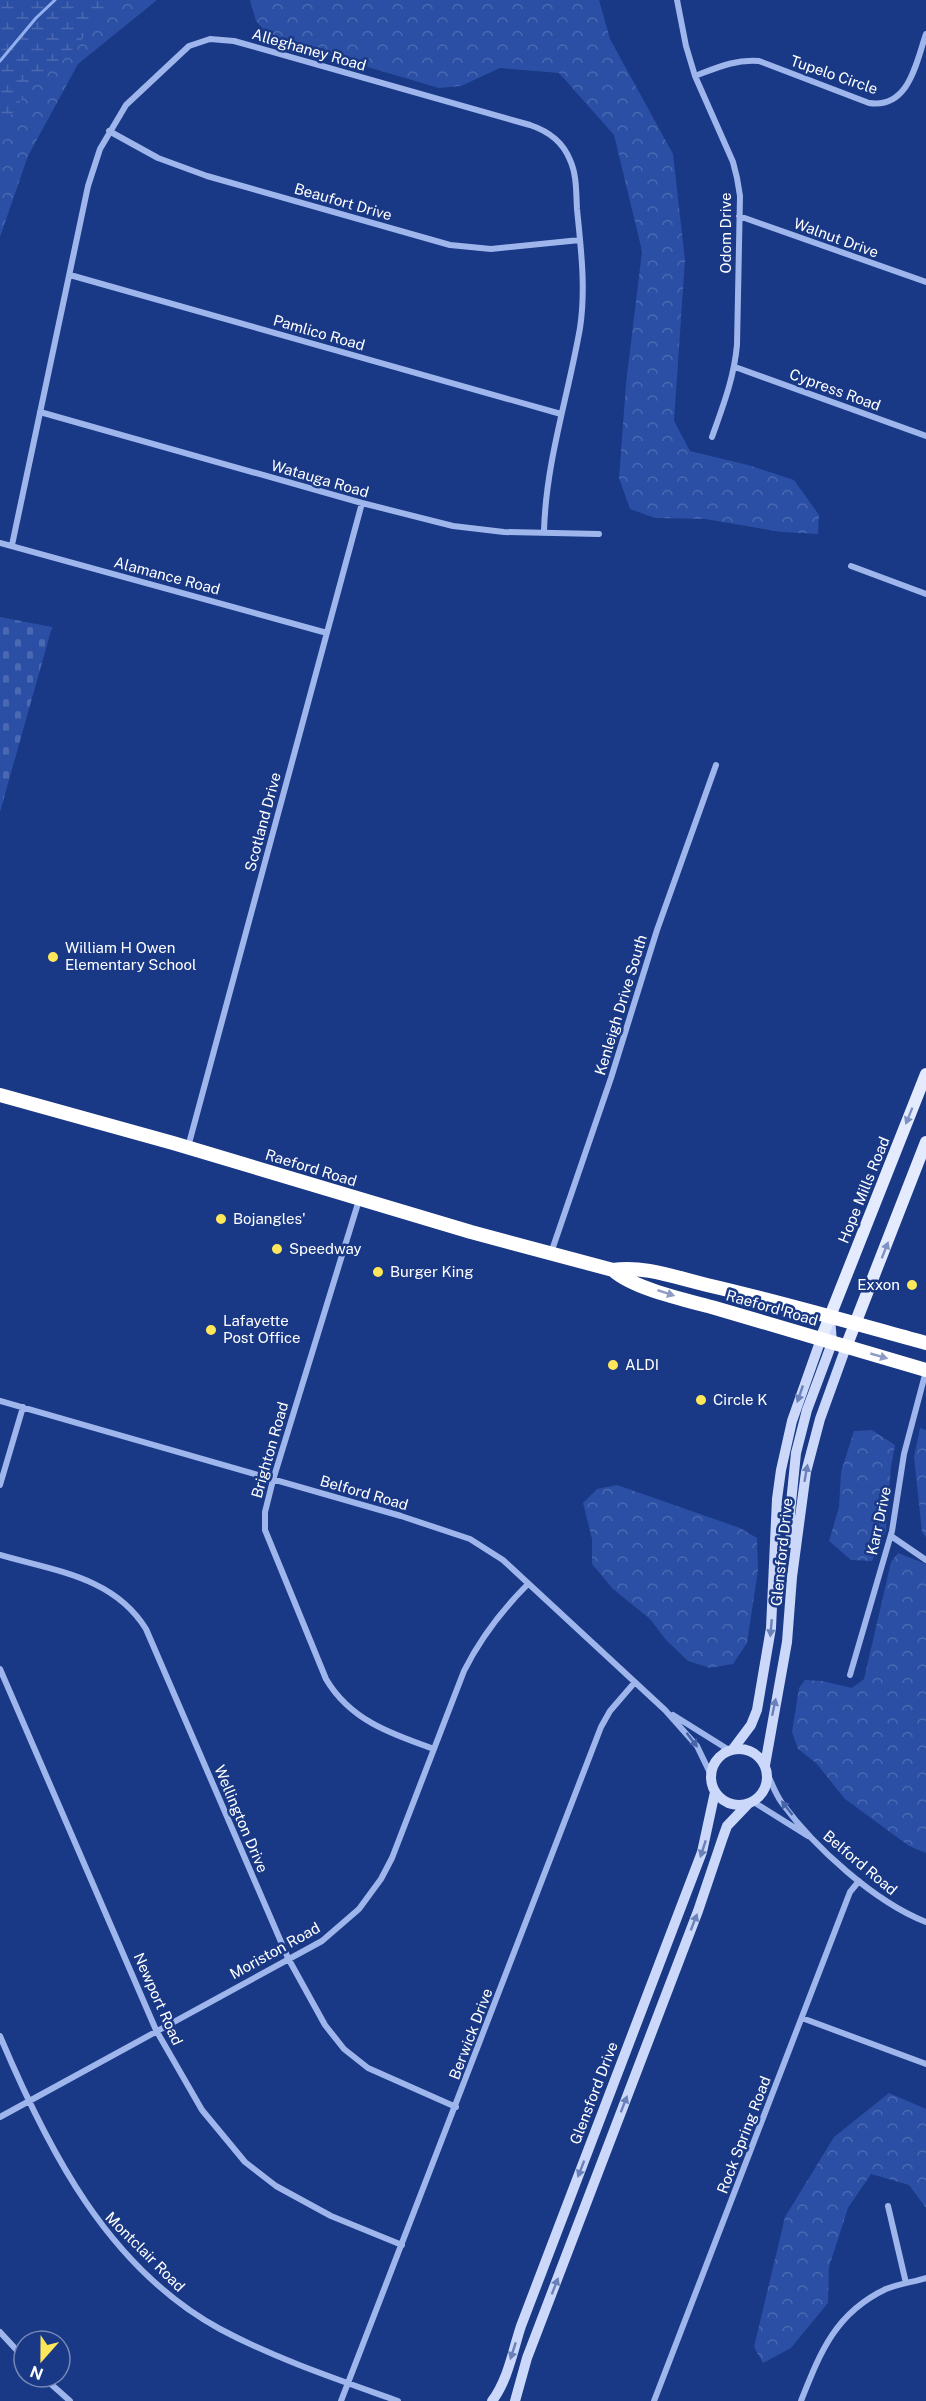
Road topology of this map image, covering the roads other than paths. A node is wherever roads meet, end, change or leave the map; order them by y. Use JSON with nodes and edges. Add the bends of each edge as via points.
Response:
{"nodes":[{"id":1,"x":677,"y":0,"type":"edge"},
{"id":2,"x":926,"y":34,"type":"edge"},
{"id":3,"x":695,"y":76,"type":"junction"},
{"id":4,"x":109,"y":131,"type":"junction"},
{"id":5,"x":738,"y":216,"type":"junction"},
{"id":6,"x":580,"y":240,"type":"junction"},
{"id":7,"x":70,"y":275,"type":"junction"},
{"id":8,"x":926,"y":282,"type":"edge"},
{"id":9,"x":735,"y":366,"type":"junction"},
{"id":10,"x":40,"y":412,"type":"junction"},
{"id":11,"x":561,"y":414,"type":"junction"},
{"id":12,"x":711,"y":436,"type":"dead end"},
{"id":13,"x":926,"y":436,"type":"edge"},
{"id":14,"x":362,"y":503,"type":"junction"},
{"id":15,"x":544,"y":531,"type":"junction"},
{"id":16,"x":599,"y":534,"type":"dead end"},
{"id":17,"x":0,"y":543,"type":"edge"},
{"id":18,"x":12,"y":546,"type":"junction"},
{"id":19,"x":851,"y":566,"type":"dead end"},
{"id":20,"x":926,"y":594,"type":"edge"},
{"id":21,"x":327,"y":633,"type":"junction"},
{"id":22,"x":716,"y":765,"type":"dead end"},
{"id":23,"x":926,"y":1074,"type":"edge"},
{"id":24,"x":0,"y":1095,"type":"edge"},
{"id":25,"x":188,"y":1148,"type":"junction"},
{"id":26,"x":925,"y":1151,"type":"edge"},
{"id":27,"x":359,"y":1200,"type":"junction"},
{"id":28,"x":551,"y":1253,"type":"junction"},
{"id":29,"x":613,"y":1270,"type":"junction"},
{"id":30,"x":830,"y":1317,"type":"junction"},
{"id":31,"x":855,"y":1324,"type":"junction"},
{"id":32,"x":833,"y":1343,"type":"junction"},
{"id":33,"x":926,"y":1343,"type":"edge"},
{"id":34,"x":926,"y":1371,"type":"edge"},
{"id":35,"x":0,"y":1401,"type":"edge"},
{"id":36,"x":23,"y":1407,"type":"junction"},
{"id":37,"x":273,"y":1480,"type":"junction"},
{"id":38,"x":0,"y":1485,"type":"edge"},
{"id":39,"x":891,"y":1536,"type":"junction"},
{"id":40,"x":0,"y":1556,"type":"edge"},
{"id":41,"x":926,"y":1560,"type":"edge"},
{"id":42,"x":528,"y":1584,"type":"junction"},
{"id":43,"x":0,"y":1669,"type":"edge"},
{"id":44,"x":850,"y":1675,"type":"dead end"},
{"id":45,"x":635,"y":1682,"type":"junction"},
{"id":46,"x":665,"y":1710,"type":"junction"},
{"id":47,"x":434,"y":1749,"type":"junction"},
{"id":48,"x":731,"y":1749,"type":"junction"},
{"id":49,"x":766,"y":1770,"type":"junction"},
{"id":50,"x":711,"y":1775,"type":"junction"},
{"id":51,"x":715,"y":1792,"type":"junction"},
{"id":52,"x":750,"y":1802,"type":"junction"},
{"id":53,"x":811,"y":1838,"type":"junction"},
{"id":54,"x":860,"y":1881,"type":"junction"},
{"id":55,"x":926,"y":1922,"type":"edge"},
{"id":56,"x":288,"y":1958,"type":"junction"},
{"id":57,"x":802,"y":2018,"type":"junction"},
{"id":58,"x":156,"y":2030,"type":"junction"},
{"id":59,"x":0,"y":2036,"type":"edge"},
{"id":60,"x":926,"y":2064,"type":"edge"},
{"id":61,"x":28,"y":2102,"type":"junction"},
{"id":62,"x":456,"y":2107,"type":"junction"},
{"id":63,"x":0,"y":2117,"type":"edge"},
{"id":64,"x":888,"y":2206,"type":"dead end"},
{"id":65,"x":402,"y":2245,"type":"junction"},
{"id":66,"x":926,"y":2278,"type":"edge"},
{"id":67,"x":906,"y":2283,"type":"junction"},
{"id":68,"x":0,"y":2332,"type":"edge"},
{"id":69,"x":12,"y":2345,"type":"edge"},
{"id":70,"x":348,"y":2383,"type":"junction"},
{"id":71,"x":56,"y":2389,"type":"edge"},
{"id":72,"x":70,"y":2401,"type":"edge"},
{"id":73,"x":341,"y":2401,"type":"edge"},
{"id":74,"x":398,"y":2401,"type":"edge"},
{"id":75,"x":492,"y":2401,"type":"edge"},
{"id":76,"x":514,"y":2401,"type":"edge"},
{"id":77,"x":654,"y":2401,"type":"edge"},
{"id":78,"x":801,"y":2401,"type":"edge"}],
"edges":[{"from":1,"to":3,"type":"street","name":"Odom Drive"},
{"from":2,"to":3,"type":"street","name":"Tupelo Circle","via":[[907,86],[898,97],[883,103],[869,103],[759,61],[730,63]]},
{"from":3,"to":5,"type":"street","name":"Odom Drive","via":[[733,162],[740,196]]},
{"from":4,"to":6,"type":"street","name":"Beaufort Drive","via":[[158,158],[207,176],[450,245],[491,249]]},
{"from":4,"to":6,"type":"street","name":"Alleghaney Road","via":[[126,105],[180,52],[210,39],[234,41],[542,129],[559,143],[574,171]]},
{"from":4,"to":7,"type":"street","name":"Alleghaney Road","via":[[88,186]]},
{"from":5,"to":8,"type":"street","name":"Walnut Drive"},
{"from":5,"to":9,"type":"street","name":"Odom Drive"},
{"from":6,"to":11,"type":"street","name":"Alleghaney Road","via":[[580,328]]},
{"from":7,"to":10,"type":"street","name":"Alleghaney Road"},
{"from":7,"to":11,"type":"street","name":"Pamlico Road"},
{"from":9,"to":12,"type":"street","name":"Odom Drive"},
{"from":9,"to":13,"type":"street","name":"Cypress Road"},
{"from":10,"to":14,"type":"street","name":"Watauga Road"},
{"from":10,"to":18,"type":"street","name":"Alleghaney Road"},
{"from":11,"to":15,"type":"street","name":"Alleghaney Road","via":[[548,477]]},
{"from":14,"to":15,"type":"street","name":"Watauga Road","via":[[478,530]]},
{"from":14,"to":21,"type":"street","name":"Scotland Drive"},
{"from":15,"to":16,"type":"street","name":"Watauga Road"},
{"from":17,"to":18,"type":"street","name":"Alamance Road"},
{"from":18,"to":21,"type":"street","name":"Alamance Road"},
{"from":19,"to":20,"type":"street"},
{"from":21,"to":25,"type":"street","name":"Scotland Drive"},
{"from":22,"to":28,"type":"street","name":"Kenleigh Drive South","via":[[657,930]]},
{"from":23,"to":30,"type":"main road","name":"Hope Mills Road","one_way":true},
{"from":24,"to":25,"type":"highway","name":"Raeford Road"},
{"from":25,"to":27,"type":"highway","name":"Raeford Road"},
{"from":31,"to":26,"type":"main road","one_way":true},
{"from":27,"to":28,"type":"highway","name":"Raeford Road"},
{"from":27,"to":37,"type":"street","name":"Brighton Road"},
{"from":28,"to":29,"type":"highway","name":"Raeford Road"},
{"from":29,"to":30,"type":"highway","name":"Raeford Road","via":[[649,1271]]},
{"from":29,"to":32,"type":"highway","name":"Raeford Road","one_way":true,"via":[[633,1282]]},
{"from":30,"to":31,"type":"highway","name":"Raeford Road"},
{"from":30,"to":32,"type":"main road","name":"Hope Mills Road"},
{"from":31,"to":32,"type":"main road"},
{"from":31,"to":33,"type":"highway","name":"Raeford Road"},
{"from":32,"to":34,"type":"highway","name":"Raeford Road","one_way":true},
{"from":32,"to":48,"type":"main road","name":"Glensford Drive","one_way":true,"via":[[792,1421],[777,1499],[771,1628],[757,1710],[751,1725]]},
{"from":49,"to":32,"type":"main road","name":"Glensford Drive","one_way":true,"via":[[788,1641],[790,1513],[796,1453],[807,1410]]},
{"from":34,"to":39,"type":"street","name":"Karr Drive","via":[[904,1454]]},
{"from":35,"to":36,"type":"street","name":"Belford Road"},
{"from":36,"to":37,"type":"street","name":"Belford Road"},
{"from":36,"to":38,"type":"street"},
{"from":37,"to":42,"type":"street","name":"Belford Road","via":[[470,1539],[503,1560]]},
{"from":37,"to":47,"type":"street","name":"Brighton Road","via":[[265,1530],[326,1679],[340,1699],[368,1722]]},
{"from":39,"to":41,"type":"street"},
{"from":39,"to":44,"type":"street","name":"Karr Drive"},
{"from":40,"to":56,"type":"street","name":"Wellington Drive","via":[[97,1584],[123,1600],[140,1618]]},
{"from":42,"to":45,"type":"street","name":"Belford Road"},
{"from":42,"to":47,"type":"street","name":"Moriston Road","via":[[503,1609],[475,1649]]},
{"from":43,"to":58,"type":"street","name":"Newport Road"},
{"from":45,"to":46,"type":"street","name":"Belford Road"},
{"from":45,"to":62,"type":"street","name":"Berwick Drive","via":[[601,1727]]},
{"from":46,"to":48,"type":"street","name":"Belford Road"},
{"from":46,"to":50,"type":"street","name":"Belford Road","one_way":true,"via":[[697,1746]]},
{"from":47,"to":56,"type":"street","name":"Moriston Road","via":[[393,1858],[371,1895],[335,1931]]},
{"from":48,"to":49,"type":"main road","via":[[752,1751]]},
{"from":48,"to":50,"type":"main road","via":[[717,1758]]},
{"from":49,"to":52,"type":"main road","via":[[763,1792]]},
{"from":53,"to":49,"type":"street","name":"Belford Road","one_way":true,"via":[[781,1801]]},
{"from":50,"to":51,"type":"main road"},
{"from":51,"to":52,"type":"main road","via":[[729,1803]]},
{"from":51,"to":75,"type":"main road","name":"Glensford Drive","one_way":true,"via":[[696,1868],[521,2326],[500,2391]]},
{"from":52,"to":53,"type":"street","name":"Belford Road"},
{"from":76,"to":52,"type":"main road","one_way":true,"via":[[727,1826]]},
{"from":53,"to":54,"type":"street","name":"Belford Road"},
{"from":54,"to":55,"type":"street","name":"Belford Road","via":[[895,1909]]},
{"from":54,"to":57,"type":"street","name":"Rock Spring Road","via":[[850,1892]]},
{"from":56,"to":58,"type":"street","name":"Moriston Road"},
{"from":56,"to":62,"type":"street","name":"Wellington Drive","via":[[325,2025],[358,2061],[378,2074]]},
{"from":57,"to":60,"type":"street"},
{"from":57,"to":77,"type":"street","name":"Rock Spring Road"},
{"from":58,"to":61,"type":"street","name":"Moriston Road"},
{"from":58,"to":65,"type":"street","name":"Newport Road","via":[[202,2110],[245,2162],[297,2199]]},
{"from":59,"to":61,"type":"street","name":"Montclair Road"},
{"from":61,"to":63,"type":"street","name":"Moriston Road"},
{"from":61,"to":70,"type":"street","name":"Montclair Road","via":[[87,2207],[169,2296],[230,2334]]},
{"from":62,"to":65,"type":"street","name":"Berwick Drive"},
{"from":64,"to":67,"type":"street"},
{"from":65,"to":70,"type":"street","name":"Berwick Drive"},
{"from":66,"to":67,"type":"street"},
{"from":67,"to":78,"type":"street","via":[[888,2288],[861,2304],[835,2329],[819,2355]]},
{"from":68,"to":69,"type":"street"},
{"from":70,"to":73,"type":"street","name":"Berwick Drive"},
{"from":70,"to":74,"type":"street","name":"Montclair Road"},
{"from":71,"to":72,"type":"street"}]}
